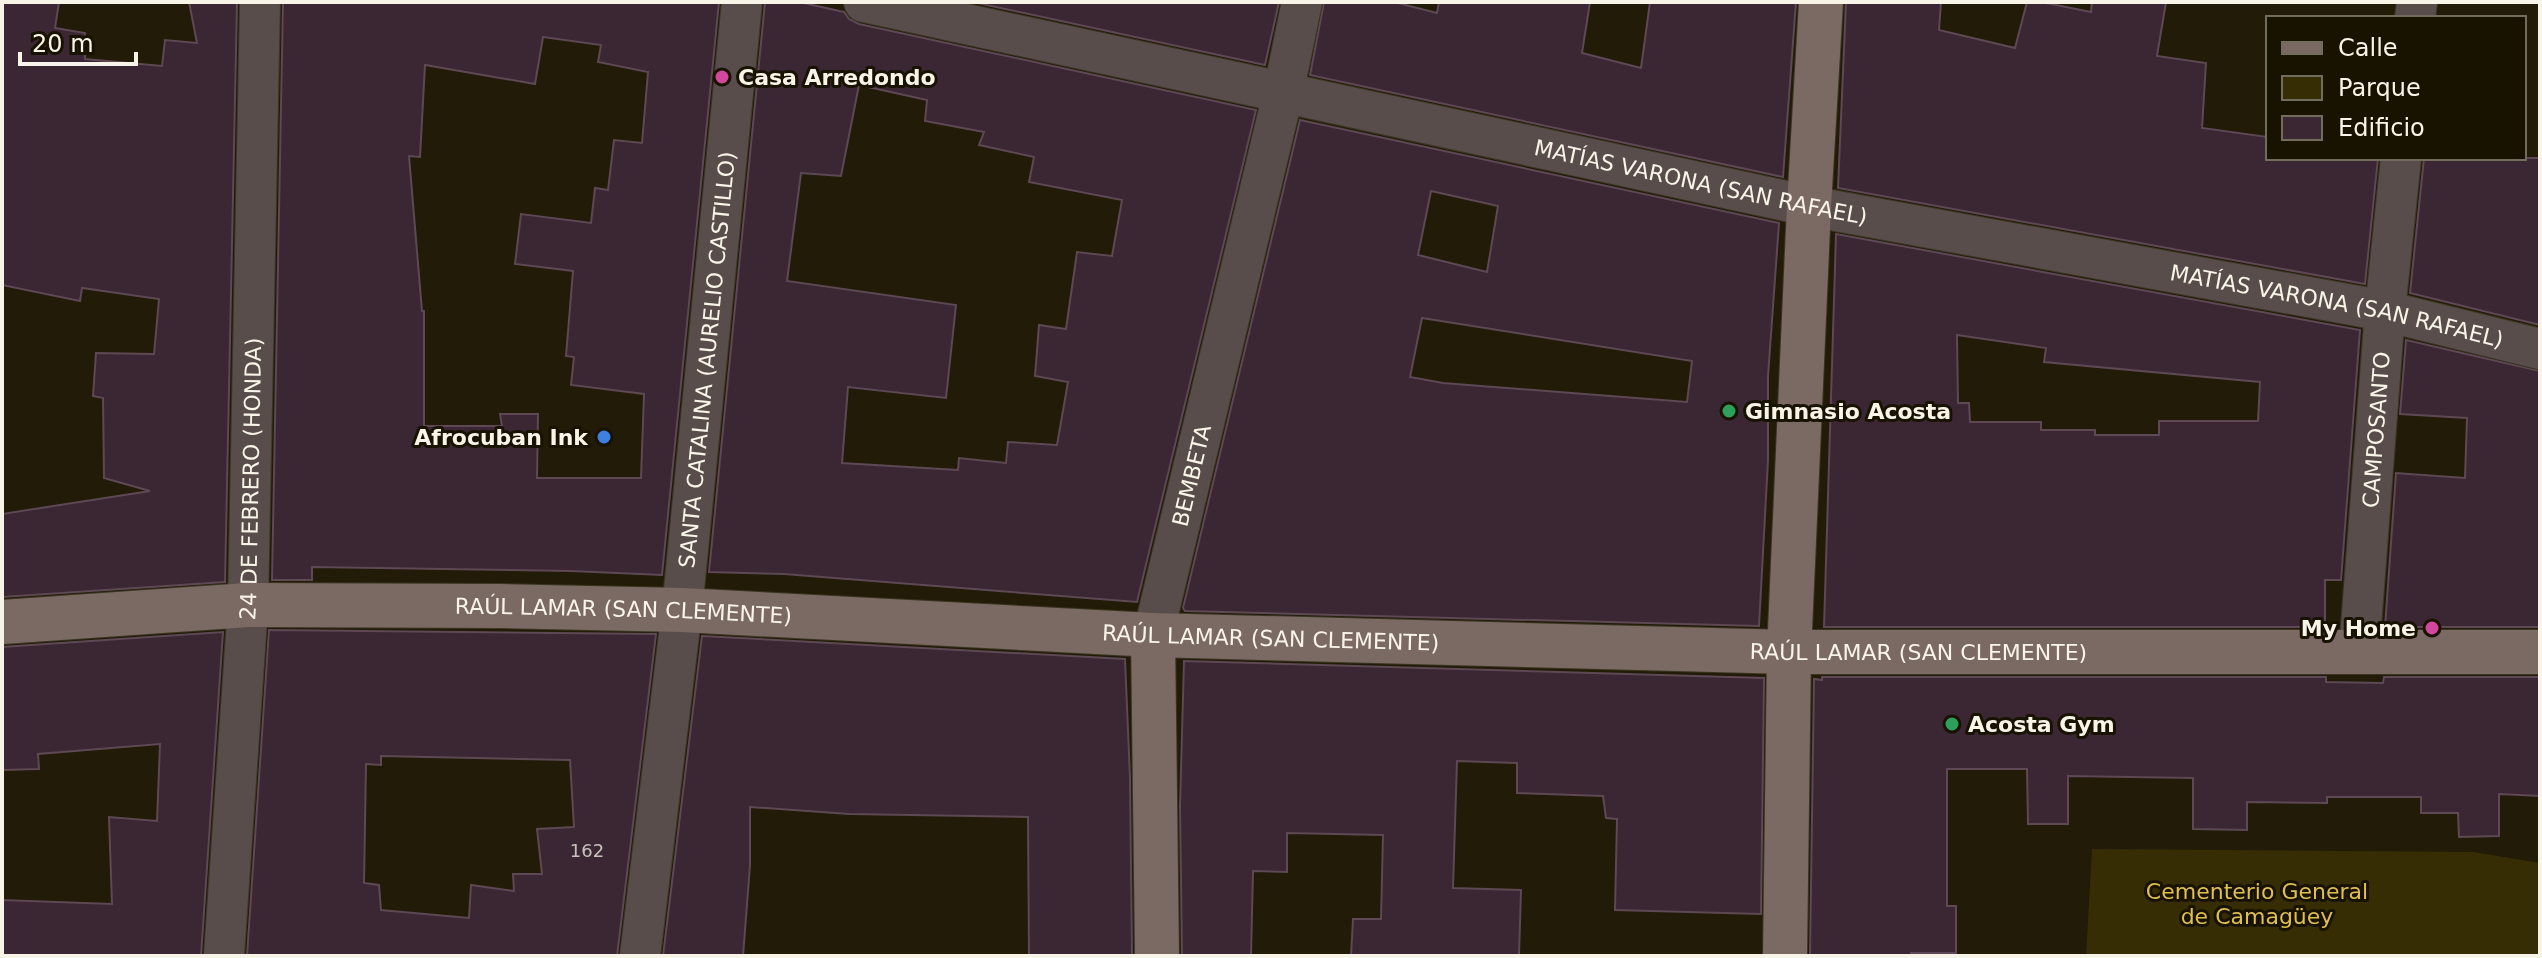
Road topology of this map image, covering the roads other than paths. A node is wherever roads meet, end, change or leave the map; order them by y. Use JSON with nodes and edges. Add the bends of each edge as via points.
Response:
{"nodes":[{"id":1,"x":260,"y":2,"type":"edge"},
{"id":2,"x":742,"y":2,"type":"edge"},
{"id":3,"x":864,"y":2,"type":"edge"},
{"id":4,"x":1302,"y":2,"type":"edge"},
{"id":5,"x":1821,"y":2,"type":"edge"},
{"id":6,"x":1283,"y":94,"type":"junction"},
{"id":7,"x":2401,"y":160,"type":"edge"},
{"id":8,"x":1809,"y":206,"type":"junction"},
{"id":9,"x":2385,"y":311,"type":"junction"},
{"id":10,"x":2540,"y":349,"type":"edge"},
{"id":11,"x":248,"y":605,"type":"junction"},
{"id":12,"x":682,"y":610,"type":"junction"},
{"id":13,"x":2,"y":622,"type":"edge"},
{"id":14,"x":1153,"y":635,"type":"junction"},
{"id":15,"x":1789,"y":652,"type":"junction"},
{"id":16,"x":2540,"y":652,"type":"edge"},
{"id":17,"x":2359,"y":653,"type":"junction"},
{"id":18,"x":224,"y":956,"type":"edge"},
{"id":19,"x":640,"y":956,"type":"edge"},
{"id":20,"x":1157,"y":956,"type":"edge"},
{"id":21,"x":1785,"y":956,"type":"edge"}],
"edges":[{"from":1,"to":11,"type":"street","name":"24 DE FEBRERO (HONDA)"},
{"from":2,"to":12,"type":"street","name":"SANTA CATALINA (AURELIO CASTILLO)"},
{"from":3,"to":6,"type":"street","name":"MATÍAS VARONA (SAN RAFAEL)"},
{"from":4,"to":6,"type":"street","name":"BEMBETA"},
{"from":5,"to":8,"type":"street"},
{"from":6,"to":8,"type":"street","name":"MATÍAS VARONA (SAN RAFAEL)"},
{"from":6,"to":14,"type":"street","name":"BEMBETA"},
{"from":7,"to":9,"type":"street","name":"CAMPOSANTO"},
{"from":8,"to":9,"type":"street","name":"MATÍAS VARONA (SAN RAFAEL)"},
{"from":8,"to":15,"type":"street"},
{"from":9,"to":10,"type":"street","name":"MATÍAS VARONA (SAN RAFAEL)"},
{"from":9,"to":17,"type":"street","name":"CAMPOSANTO"},
{"from":11,"to":12,"type":"street","name":"RAÚL LAMAR (SAN CLEMENTE)"},
{"from":11,"to":13,"type":"street","name":"RAÚL LAMAR (SAN CLEMENTE)"},
{"from":11,"to":18,"type":"street","name":"24 DE FEBRERO (HONDA)"},
{"from":12,"to":14,"type":"street","name":"RAÚL LAMAR (SAN CLEMENTE)"},
{"from":12,"to":19,"type":"street","name":"SANTA CATALINA (AURELIO CASTILLO)"},
{"from":14,"to":15,"type":"street","name":"RAÚL LAMAR (SAN CLEMENTE)"},
{"from":14,"to":20,"type":"street","name":"BEMBETA"},
{"from":15,"to":17,"type":"street","name":"RAÚL LAMAR (SAN CLEMENTE)"},
{"from":15,"to":21,"type":"street"},
{"from":16,"to":17,"type":"street","name":"RAÚL LAMAR (SAN CLEMENTE)"}]}
